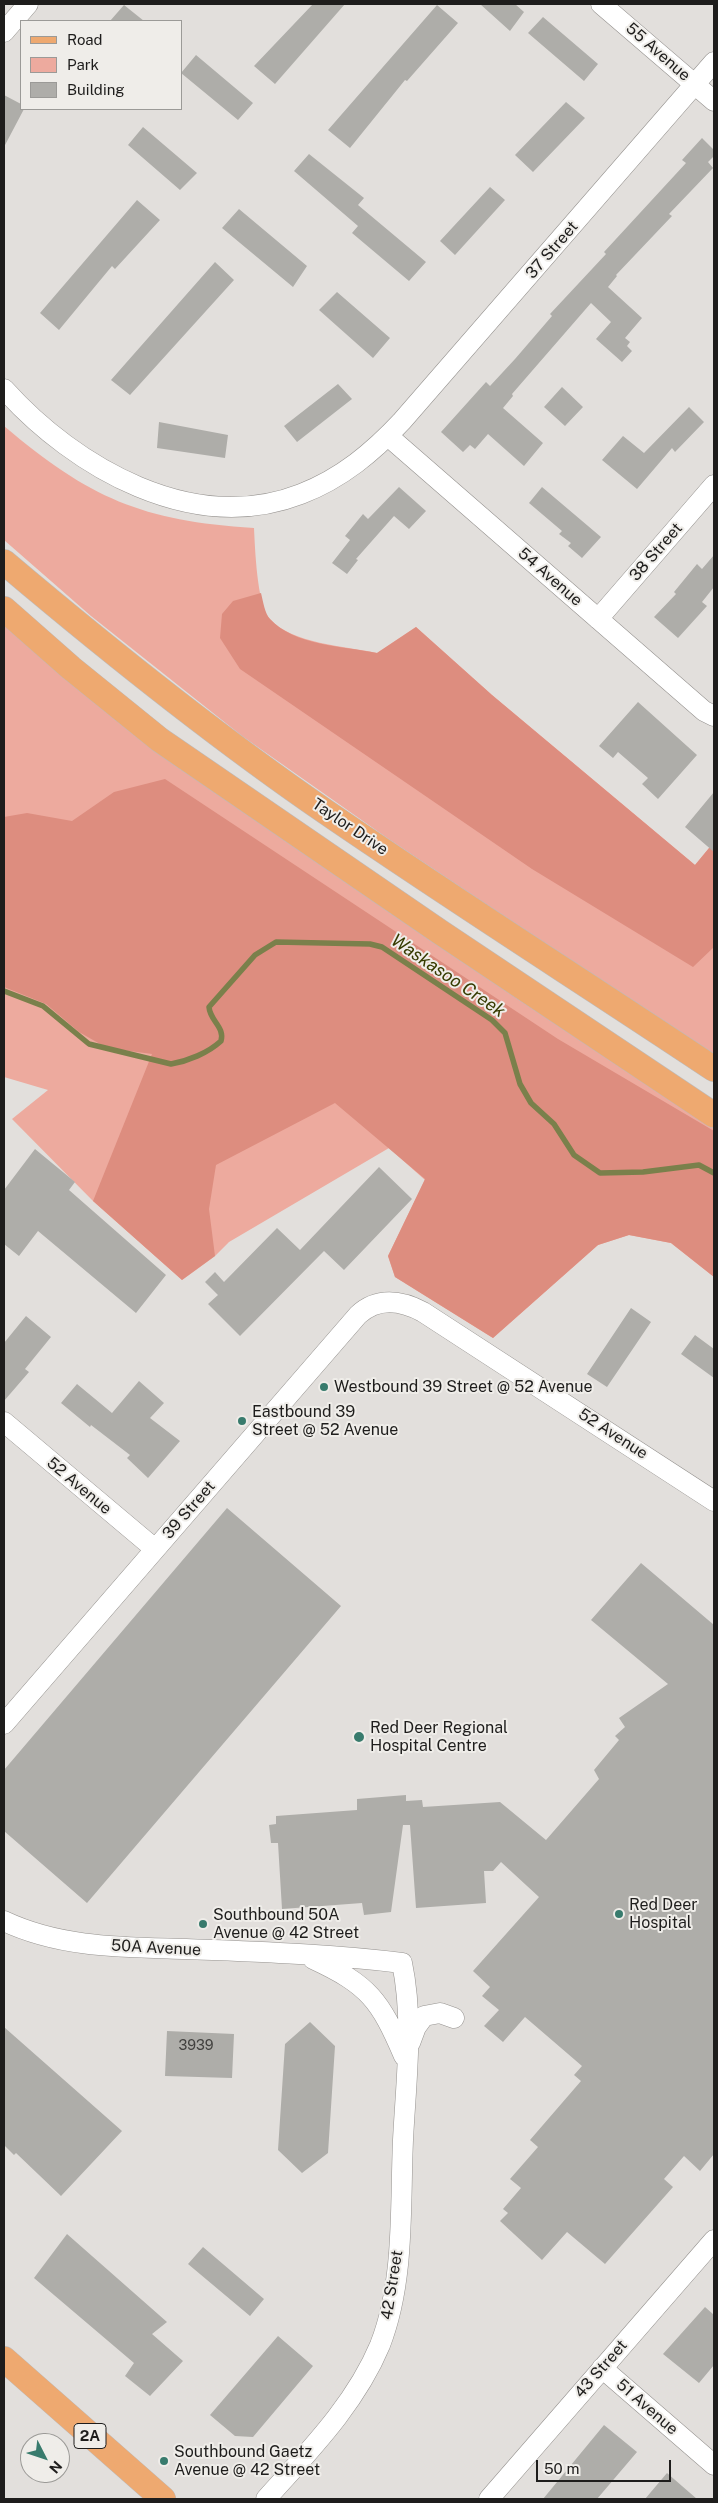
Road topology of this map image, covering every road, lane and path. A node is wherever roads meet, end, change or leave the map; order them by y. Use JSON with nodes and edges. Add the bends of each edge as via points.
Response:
{"nodes":[{"id":1,"x":28,"y":4,"type":"edge"},
{"id":2,"x":601,"y":4,"type":"edge"},
{"id":3,"x":4,"y":32,"type":"edge"},
{"id":4,"x":714,"y":62,"type":"edge"},
{"id":5,"x":695,"y":84,"type":"junction"},
{"id":6,"x":714,"y":101,"type":"edge"},
{"id":7,"x":4,"y":389,"type":"edge"},
{"id":8,"x":388,"y":436,"type":"junction"},
{"id":9,"x":714,"y":485,"type":"edge"},
{"id":10,"x":4,"y":562,"type":"edge"},
{"id":11,"x":4,"y":609,"type":"edge"},
{"id":12,"x":598,"y":620,"type":"junction"},
{"id":13,"x":714,"y":716,"type":"edge"},
{"id":14,"x":714,"y":1069,"type":"edge"},
{"id":15,"x":714,"y":1114,"type":"edge"},
{"id":16,"x":380,"y":1303,"type":"joint"},
{"id":17,"x":4,"y":1422,"type":"edge"},
{"id":18,"x":714,"y":1500,"type":"edge"},
{"id":19,"x":155,"y":1549,"type":"junction"},
{"id":20,"x":4,"y":1724,"type":"edge"},
{"id":21,"x":4,"y":1921,"type":"edge"},
{"id":22,"x":305,"y":1956,"type":"junction"},
{"id":23,"x":402,"y":1963,"type":"joint"},
{"id":24,"x":454,"y":2018,"type":"dead end"},
{"id":25,"x":406,"y":2063,"type":"junction"},
{"id":26,"x":714,"y":2240,"type":"edge"},
{"id":27,"x":8,"y":2365,"type":"edge"},
{"id":28,"x":602,"y":2368,"type":"junction"},
{"id":29,"x":714,"y":2465,"type":"edge"},
{"id":30,"x":163,"y":2499,"type":"edge"},
{"id":31,"x":266,"y":2499,"type":"edge"},
{"id":32,"x":489,"y":2499,"type":"edge"}],
"edges":[{"from":1,"to":3,"type":"street"},
{"from":2,"to":5,"type":"street","name":"55 Avenue"},
{"from":4,"to":5,"type":"street","name":"37 Street"},
{"from":5,"to":6,"type":"street","name":"55 Avenue"},
{"from":5,"to":8,"type":"street","name":"37 Street"},
{"from":7,"to":8,"type":"street","name":"37 Street","via":[[41,427],[100,469],[158,494],[210,505],[253,504],[300,494],[344,472]]},
{"from":8,"to":12,"type":"street","name":"54 Avenue"},
{"from":9,"to":12,"type":"street","name":"38 Street"},
{"from":10,"to":14,"type":"main road","name":"Taylor Drive","via":[[172,699],[325,811]]},
{"from":11,"to":15,"type":"main road","via":[[160,740]]},
{"from":12,"to":13,"type":"street","name":"54 Avenue","via":[[704,711]]},
{"from":16,"to":18,"type":"street","name":"52 Avenue","via":[[401,1302],[423,1312]]},
{"from":16,"to":19,"type":"street","name":"39 Street","via":[[358,1315]]},
{"from":17,"to":19,"type":"street","name":"52 Avenue"},
{"from":19,"to":20,"type":"street","name":"39 Street"},
{"from":21,"to":22,"type":"street","name":"50A Avenue","via":[[43,1937],[82,1944]]},
{"from":22,"to":23,"type":"street","name":"50A Avenue"},
{"from":22,"to":25,"type":"street","name":"42 Street","via":[[356,1983],[375,1999],[389,2020]]},
{"from":23,"to":25,"type":"street","name":"42 Street","via":[[408,1994]]},
{"from":24,"to":25,"type":"street","via":[[435,2012],[424,2016],[416,2027]]},
{"from":25,"to":31,"type":"street","name":"42 Street","via":[[398,2268],[389,2318],[380,2345],[356,2390],[323,2435]]},
{"from":26,"to":28,"type":"street","name":"43 Street"},
{"from":27,"to":30,"type":"main road","number":"2A"},
{"from":28,"to":29,"type":"street","name":"51 Avenue"},
{"from":28,"to":32,"type":"street","name":"43 Street"}]}
